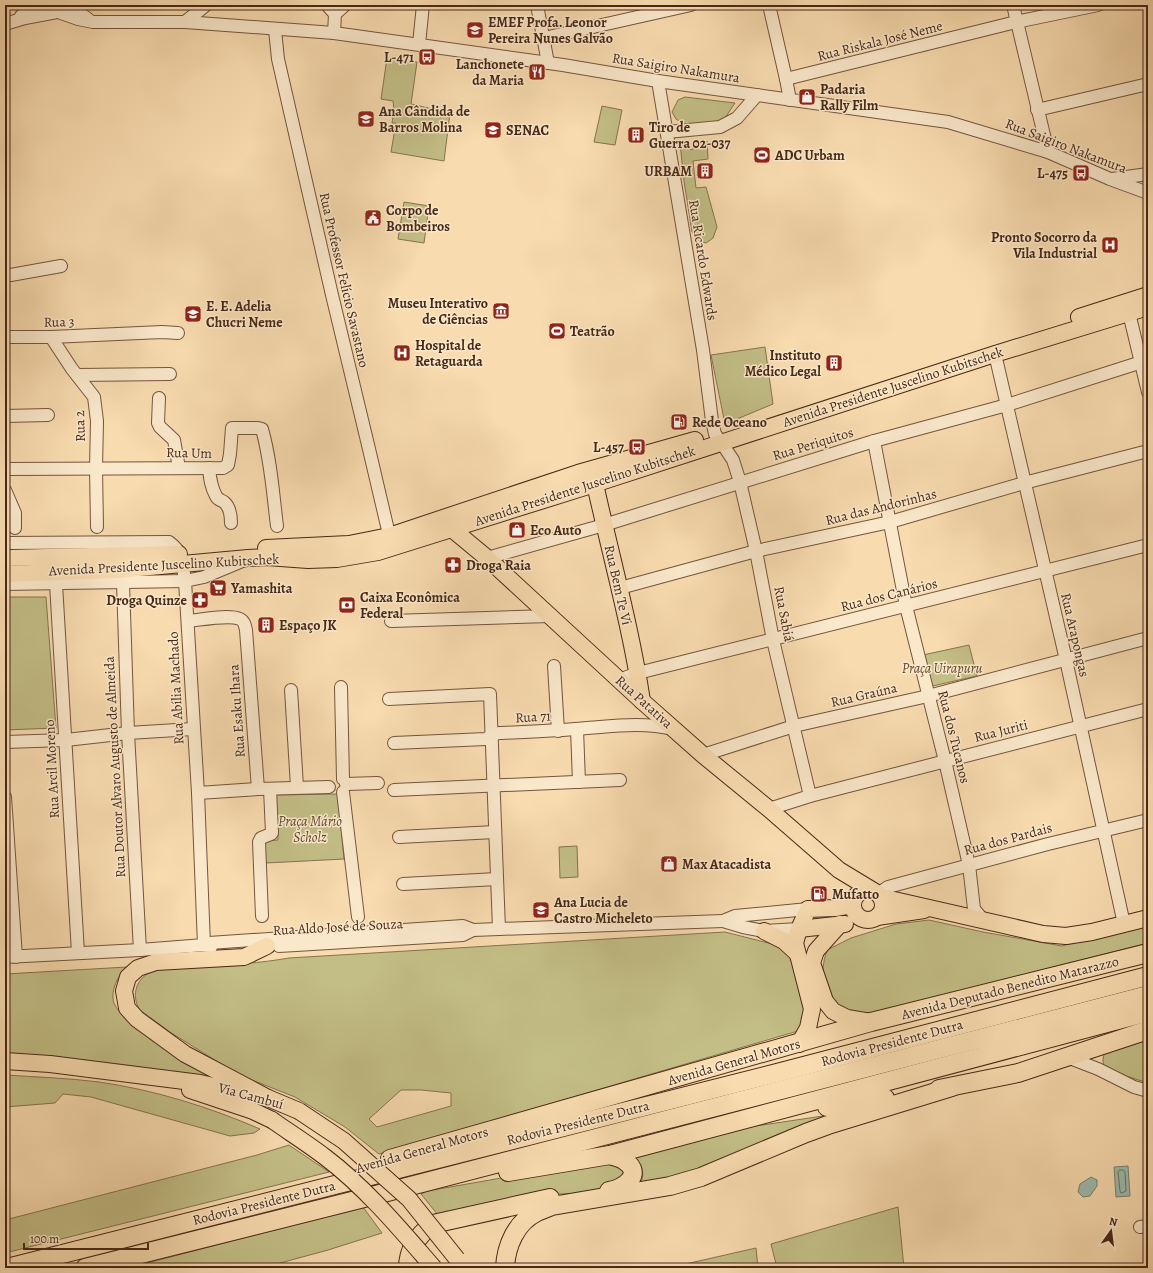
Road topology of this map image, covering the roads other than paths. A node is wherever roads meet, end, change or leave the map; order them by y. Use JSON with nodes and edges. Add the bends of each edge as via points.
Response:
{"nodes":[{"id":1,"x":39,"y":5,"type":"edge"},
{"id":2,"x":206,"y":5,"type":"edge"},
{"id":3,"x":345,"y":5,"type":"edge"},
{"id":4,"x":423,"y":5,"type":"edge"},
{"id":5,"x":537,"y":5,"type":"edge"},
{"id":6,"x":691,"y":5,"type":"edge"},
{"id":7,"x":768,"y":5,"type":"edge"},
{"id":8,"x":1012,"y":5,"type":"edge"},
{"id":9,"x":1098,"y":5,"type":"edge"},
{"id":10,"x":62,"y":8,"type":"edge"},
{"id":11,"x":331,"y":10,"type":"edge"},
{"id":12,"x":185,"y":22,"type":"junction"},
{"id":13,"x":1016,"y":22,"type":"junction"},
{"id":14,"x":8,"y":23,"type":"edge"},
{"id":15,"x":275,"y":30,"type":"junction"},
{"id":16,"x":334,"y":33,"type":"junction"},
{"id":17,"x":544,"y":38,"type":"junction"},
{"id":18,"x":419,"y":44,"type":"junction"},
{"id":19,"x":548,"y":63,"type":"junction"},
{"id":20,"x":786,"y":79,"type":"junction"},
{"id":21,"x":658,"y":81,"type":"junction"},
{"id":22,"x":1148,"y":84,"type":"edge"},
{"id":23,"x":757,"y":95,"type":"junction"},
{"id":24,"x":790,"y":100,"type":"junction"},
{"id":25,"x":1038,"y":110,"type":"junction"},
{"id":26,"x":667,"y":132,"type":"junction"},
{"id":27,"x":1048,"y":152,"type":"junction"},
{"id":28,"x":1148,"y":174,"type":"edge"},
{"id":29,"x":1110,"y":179,"type":"junction"},
{"id":30,"x":1146,"y":188,"type":"edge"},
{"id":31,"x":61,"y":266,"type":"dead end"},
{"id":32,"x":5,"y":276,"type":"edge"},
{"id":33,"x":1148,"y":295,"type":"edge"},
{"id":34,"x":1148,"y":307,"type":"edge"},
{"id":35,"x":1129,"y":313,"type":"junction"},
{"id":36,"x":178,"y":333,"type":"dead end"},
{"id":37,"x":5,"y":337,"type":"edge"},
{"id":38,"x":51,"y":338,"type":"junction"},
{"id":39,"x":995,"y":354,"type":"junction"},
{"id":40,"x":1145,"y":361,"type":"edge"},
{"id":41,"x":170,"y":374,"type":"dead end"},
{"id":42,"x":77,"y":375,"type":"junction"},
{"id":43,"x":1148,"y":392,"type":"edge"},
{"id":44,"x":159,"y":398,"type":"dead end"},
{"id":45,"x":1007,"y":405,"type":"junction"},
{"id":46,"x":48,"y":415,"type":"dead end"},
{"id":47,"x":5,"y":416,"type":"edge"},
{"id":48,"x":718,"y":438,"type":"junction"},
{"id":49,"x":874,"y":441,"type":"junction"},
{"id":50,"x":1148,"y":451,"type":"edge"},
{"id":51,"x":96,"y":468,"type":"junction"},
{"id":52,"x":179,"y":468,"type":"junction"},
{"id":53,"x":209,"y":468,"type":"junction"},
{"id":54,"x":5,"y":469,"type":"edge"},
{"id":55,"x":593,"y":477,"type":"junction"},
{"id":56,"x":740,"y":482,"type":"junction"},
{"id":57,"x":1024,"y":483,"type":"junction"},
{"id":58,"x":5,"y":490,"type":"edge"},
{"id":59,"x":890,"y":522,"type":"junction"},
{"id":60,"x":231,"y":523,"type":"dead end"},
{"id":61,"x":604,"y":525,"type":"junction"},
{"id":62,"x":277,"y":526,"type":"dead end"},
{"id":63,"x":15,"y":528,"type":"dead end"},
{"id":64,"x":452,"y":529,"type":"junction"},
{"id":65,"x":97,"y":535,"type":"junction"},
{"id":66,"x":38,"y":542,"type":"junction"},
{"id":67,"x":391,"y":542,"type":"junction"},
{"id":68,"x":5,"y":543,"type":"edge"},
{"id":69,"x":1148,"y":545,"type":"edge"},
{"id":70,"x":756,"y":551,"type":"junction"},
{"id":71,"x":12,"y":558,"type":"edge"},
{"id":72,"x":248,"y":558,"type":"junction"},
{"id":73,"x":487,"y":558,"type":"junction"},
{"id":74,"x":181,"y":559,"type":"junction"},
{"id":75,"x":1045,"y":572,"type":"junction"},
{"id":76,"x":16,"y":577,"type":"edge"},
{"id":77,"x":185,"y":581,"type":"junction"},
{"id":78,"x":123,"y":583,"type":"junction"},
{"id":79,"x":5,"y":584,"type":"edge"},
{"id":80,"x":56,"y":584,"type":"junction"},
{"id":81,"x":620,"y":588,"type":"junction"},
{"id":82,"x":906,"y":606,"type":"junction"},
{"id":83,"x":550,"y":616,"type":"junction"},
{"id":84,"x":188,"y":621,"type":"junction"},
{"id":85,"x":392,"y":621,"type":"dead end"},
{"id":86,"x":1148,"y":638,"type":"edge"},
{"id":87,"x":773,"y":640,"type":"junction"},
{"id":88,"x":1066,"y":660,"type":"junction"},
{"id":89,"x":554,"y":666,"type":"dead end"},
{"id":90,"x":638,"y":673,"type":"junction"},
{"id":91,"x":619,"y":680,"type":"junction"},
{"id":92,"x":341,"y":687,"type":"dead end"},
{"id":93,"x":291,"y":690,"type":"dead end"},
{"id":94,"x":928,"y":696,"type":"junction"},
{"id":95,"x":389,"y":699,"type":"dead end"},
{"id":96,"x":647,"y":706,"type":"junction"},
{"id":97,"x":1148,"y":709,"type":"edge"},
{"id":98,"x":632,"y":725,"type":"junction"},
{"id":99,"x":794,"y":726,"type":"junction"},
{"id":100,"x":1080,"y":726,"type":"junction"},
{"id":101,"x":193,"y":729,"type":"junction"},
{"id":102,"x":577,"y":729,"type":"junction"},
{"id":103,"x":675,"y":730,"type":"junction"},
{"id":104,"x":558,"y":731,"type":"junction"},
{"id":105,"x":128,"y":733,"type":"junction"},
{"id":106,"x":492,"y":735,"type":"junction"},
{"id":107,"x":66,"y":740,"type":"junction"},
{"id":108,"x":5,"y":742,"type":"edge"},
{"id":109,"x":394,"y":744,"type":"dead end"},
{"id":110,"x":703,"y":755,"type":"junction"},
{"id":111,"x":945,"y":761,"type":"junction"},
{"id":112,"x":620,"y":780,"type":"dead end"},
{"id":113,"x":579,"y":782,"type":"junction"},
{"id":114,"x":378,"y":783,"type":"dead end"},
{"id":115,"x":344,"y":785,"type":"junction"},
{"id":116,"x":493,"y":786,"type":"junction"},
{"id":117,"x":297,"y":787,"type":"junction"},
{"id":118,"x":264,"y":789,"type":"junction"},
{"id":119,"x":394,"y":790,"type":"dead end"},
{"id":120,"x":198,"y":793,"type":"junction"},
{"id":121,"x":810,"y":796,"type":"junction"},
{"id":122,"x":5,"y":797,"type":"edge"},
{"id":123,"x":769,"y":809,"type":"junction"},
{"id":124,"x":1148,"y":820,"type":"edge"},
{"id":125,"x":1103,"y":830,"type":"junction"},
{"id":126,"x":495,"y":832,"type":"junction"},
{"id":127,"x":399,"y":837,"type":"dead end"},
{"id":128,"x":969,"y":865,"type":"junction"},
{"id":129,"x":839,"y":870,"type":"junction"},
{"id":130,"x":497,"y":879,"type":"junction"},
{"id":131,"x":403,"y":884,"type":"dead end"},
{"id":132,"x":877,"y":894,"type":"junction"},
{"id":133,"x":853,"y":902,"type":"junction"},
{"id":134,"x":808,"y":909,"type":"junction"},
{"id":135,"x":935,"y":909,"type":"junction"},
{"id":136,"x":262,"y":916,"type":"dead end"},
{"id":137,"x":358,"y":917,"type":"dead end"},
{"id":138,"x":872,"y":918,"type":"junction"},
{"id":139,"x":1148,"y":918,"type":"edge"},
{"id":140,"x":984,"y":920,"type":"junction"},
{"id":141,"x":724,"y":921,"type":"junction"},
{"id":142,"x":840,"y":924,"type":"junction"},
{"id":143,"x":1124,"y":924,"type":"junction"},
{"id":144,"x":499,"y":929,"type":"junction"},
{"id":145,"x":473,"y":930,"type":"junction"},
{"id":146,"x":799,"y":930,"type":"junction"},
{"id":147,"x":764,"y":931,"type":"junction"},
{"id":148,"x":204,"y":945,"type":"junction"},
{"id":149,"x":267,"y":946,"type":"junction"},
{"id":150,"x":140,"y":950,"type":"junction"},
{"id":151,"x":78,"y":953,"type":"junction"},
{"id":152,"x":797,"y":953,"type":"junction"},
{"id":153,"x":1148,"y":953,"type":"edge"},
{"id":154,"x":11,"y":957,"type":"edge"},
{"id":155,"x":1148,"y":976,"type":"edge"},
{"id":156,"x":1148,"y":995,"type":"edge"},
{"id":157,"x":1148,"y":1012,"type":"edge"},
{"id":158,"x":872,"y":1022,"type":"junction"},
{"id":159,"x":1148,"y":1030,"type":"edge"},
{"id":160,"x":799,"y":1044,"type":"junction"},
{"id":161,"x":1096,"y":1047,"type":"junction"},
{"id":162,"x":1067,"y":1057,"type":"junction"},
{"id":163,"x":5,"y":1061,"type":"edge"},
{"id":164,"x":1098,"y":1069,"type":"junction"},
{"id":165,"x":142,"y":1076,"type":"junction"},
{"id":166,"x":952,"y":1087,"type":"junction"},
{"id":167,"x":1148,"y":1091,"type":"edge"},
{"id":168,"x":268,"y":1098,"type":"junction"},
{"id":169,"x":724,"y":1124,"type":"junction"},
{"id":170,"x":610,"y":1155,"type":"junction"},
{"id":171,"x":368,"y":1198,"type":"junction"},
{"id":172,"x":159,"y":1230,"type":"junction"},
{"id":173,"x":459,"y":1263,"type":"edge"},
{"id":174,"x":8,"y":1268,"type":"edge"},
{"id":175,"x":85,"y":1268,"type":"edge"},
{"id":176,"x":408,"y":1268,"type":"edge"},
{"id":177,"x":434,"y":1268,"type":"edge"},
{"id":178,"x":505,"y":1268,"type":"edge"}],
"edges":[{"from":1,"to":14,"type":"street","name":"Rua Saigiro Nakamura"},
{"from":2,"to":12,"type":"street"},
{"from":3,"to":11,"type":"street"},
{"from":4,"to":18,"type":"street"},
{"from":5,"to":17,"type":"street"},
{"from":6,"to":17,"type":"street"},
{"from":7,"to":20,"type":"street"},
{"from":8,"to":13,"type":"street"},
{"from":9,"to":13,"type":"street","name":"Rua Riskala José Neme"},
{"from":10,"to":12,"type":"street","name":"Rua Saigiro Nakamura","via":[[78,19],[93,22]]},
{"from":10,"to":14,"type":"street","name":"Rua Saigiro Nakamura"},
{"from":11,"to":16,"type":"street"},
{"from":12,"to":15,"type":"street","name":"Rua Saigiro Nakamura"},
{"from":13,"to":20,"type":"street","name":"Rua Riskala José Neme"},
{"from":13,"to":25,"type":"street"},
{"from":15,"to":16,"type":"street","name":"Rua Saigiro Nakamura"},
{"from":15,"to":67,"type":"street","name":"Rua Professor Felício Savastano","via":[[278,59]]},
{"from":16,"to":18,"type":"street","name":"Rua Saigiro Nakamura"},
{"from":17,"to":19,"type":"street"},
{"from":18,"to":19,"type":"street","name":"Rua Saigiro Nakamura"},
{"from":19,"to":21,"type":"street","name":"Rua Saigiro Nakamura"},
{"from":20,"to":24,"type":"street"},
{"from":21,"to":23,"type":"street","name":"Rua Saigiro Nakamura"},
{"from":21,"to":26,"type":"street","name":"Rua Ricardo Edwards"},
{"from":22,"to":25,"type":"street"},
{"from":23,"to":24,"type":"street","name":"Rua Saigiro Nakamura"},
{"from":23,"to":26,"type":"street","via":[[737,118],[720,127]]},
{"from":24,"to":27,"type":"street","name":"Rua Saigiro Nakamura","via":[[948,122]]},
{"from":25,"to":27,"type":"street"},
{"from":26,"to":48,"type":"street","name":"Rua Ricardo Edwards"},
{"from":27,"to":29,"type":"street","name":"Rua Saigiro Nakamura"},
{"from":28,"to":29,"type":"street"},
{"from":29,"to":30,"type":"street","name":"Rua Saigiro Nakamura"},
{"from":31,"to":32,"type":"street"},
{"from":33,"to":48,"type":"main road","name":"Avenida Presidente Juscelino Kubitschek","via":[[865,384]]},
{"from":34,"to":35,"type":"main road","name":"Avenida Presidente Juscelino Kubitschek"},
{"from":35,"to":39,"type":"main road","name":"Avenida Presidente Juscelino Kubitschek"},
{"from":35,"to":40,"type":"street"},
{"from":36,"to":38,"type":"street","name":"Rua 3"},
{"from":37,"to":38,"type":"street","name":"Rua 3"},
{"from":38,"to":42,"type":"street","name":"Rua 2"},
{"from":39,"to":45,"type":"street","name":"Rua Arapongas"},
{"from":39,"to":48,"type":"main road","name":"Avenida Presidente Juscelino Kubitschek"},
{"from":40,"to":43,"type":"street"},
{"from":40,"to":45,"type":"street","name":"Rua Periquitos"},
{"from":41,"to":42,"type":"street"},
{"from":42,"to":51,"type":"street","name":"Rua 2","via":[[94,397],[97,421]]},
{"from":44,"to":52,"type":"street","via":[[158,423],[174,440]]},
{"from":45,"to":49,"type":"street","name":"Rua Periquitos"},
{"from":45,"to":57,"type":"street","name":"Rua Arapongas"},
{"from":46,"to":47,"type":"street"},
{"from":48,"to":55,"type":"main road","name":"Avenida Presidente Juscelino Kubitschek"},
{"from":48,"to":56,"type":"street","name":"Rua Sabiá","via":[[733,460]]},
{"from":49,"to":56,"type":"street","name":"Rua Periquitos"},
{"from":49,"to":59,"type":"street","name":"Rua dos Tucanos"},
{"from":50,"to":57,"type":"street","name":"Rua das Andorinhas"},
{"from":51,"to":52,"type":"street","name":"Rua Um"},
{"from":51,"to":54,"type":"street","name":"Rua Um"},
{"from":51,"to":65,"type":"street","name":"Rua 2"},
{"from":52,"to":53,"type":"street","name":"Rua Um"},
{"from":53,"to":60,"type":"street","via":[[212,488],[217,497],[226,504]]},
{"from":53,"to":62,"type":"street","name":"Rua Um","via":[[223,468],[228,464],[232,428],[262,429]]},
{"from":55,"to":61,"type":"main road","name":"Rua Bem Te Vi"},
{"from":55,"to":64,"type":"main road","name":"Avenida Presidente Juscelino Kubitschek"},
{"from":55,"to":67,"type":"main road","name":"Avenida Presidente Juscelino Kubitschek"},
{"from":56,"to":61,"type":"street","name":"Rua Periquitos"},
{"from":56,"to":70,"type":"street","name":"Rua Sabiá"},
{"from":57,"to":59,"type":"street","name":"Rua das Andorinhas"},
{"from":57,"to":75,"type":"street","name":"Rua Arapongas"},
{"from":58,"to":63,"type":"street","via":[[15,513]]},
{"from":59,"to":70,"type":"street","name":"Rua das Andorinhas"},
{"from":59,"to":82,"type":"street","name":"Rua dos Tucanos"},
{"from":61,"to":73,"type":"street","name":"Rua Periquitos"},
{"from":61,"to":81,"type":"main road","name":"Rua Bem Te Vi"},
{"from":64,"to":67,"type":"main road","name":"Avenida Presidente Juscelino Kubitschek"},
{"from":64,"to":73,"type":"main road","name":"Rua Patativa"},
{"from":65,"to":66,"type":"street"},
{"from":65,"to":74,"type":"street","via":[[169,542],[176,548]]},
{"from":66,"to":68,"type":"street"},
{"from":66,"to":71,"type":"street"},
{"from":67,"to":72,"type":"main road","name":"Avenida Presidente Juscelino Kubitschek","via":[[378,552],[337,559]]},
{"from":67,"to":74,"type":"main road","name":"Avenida Presidente Juscelino Kubitschek","via":[[246,548]]},
{"from":69,"to":75,"type":"street","name":"Rua dos Canários"},
{"from":70,"to":81,"type":"street","name":"Rua das Andorinhas"},
{"from":70,"to":87,"type":"street","name":"Rua Sabiá"},
{"from":71,"to":74,"type":"main road","name":"Avenida Presidente Juscelino Kubitschek"},
{"from":71,"to":76,"type":"street"},
{"from":72,"to":74,"type":"main road","name":"Avenida Presidente Juscelino Kubitschek"},
{"from":72,"to":77,"type":"street","via":[[204,577]]},
{"from":73,"to":83,"type":"main road","name":"Rua Patativa"},
{"from":74,"to":76,"type":"main road","name":"Avenida Presidente Juscelino Kubitschek","via":[[117,570]]},
{"from":74,"to":77,"type":"street","name":"Rua Abília Machado"},
{"from":75,"to":82,"type":"street","name":"Rua dos Canários"},
{"from":75,"to":88,"type":"street","name":"Rua Arapongas"},
{"from":76,"to":79,"type":"street"},
{"from":76,"to":80,"type":"street"},
{"from":77,"to":78,"type":"street"},
{"from":77,"to":84,"type":"street","name":"Rua Abília Machado"},
{"from":78,"to":80,"type":"street"},
{"from":78,"to":105,"type":"street","name":"Rua Doutor Alvaro Augusto de Almeida"},
{"from":80,"to":107,"type":"street","name":"Rua Arcil Moreno"},
{"from":81,"to":90,"type":"main road","name":"Rua Bem Te Vi"},
{"from":82,"to":87,"type":"street","name":"Rua dos Canários"},
{"from":82,"to":94,"type":"street","name":"Rua dos Tucanos"},
{"from":83,"to":85,"type":"street"},
{"from":83,"to":91,"type":"main road","name":"Rua Patativa"},
{"from":84,"to":101,"type":"street","name":"Rua Abília Machado"},
{"from":84,"to":118,"type":"street","name":"Rua Esaku Ihara","via":[[236,618],[244,622]]},
{"from":86,"to":88,"type":"street","name":"Rua Graúna"},
{"from":87,"to":90,"type":"street","name":"Rua dos Canários"},
{"from":87,"to":99,"type":"street","name":"Rua Sabiá"},
{"from":88,"to":94,"type":"street","name":"Rua Graúna"},
{"from":88,"to":100,"type":"street","name":"Rua Arapongas"},
{"from":89,"to":104,"type":"street"},
{"from":90,"to":91,"type":"street","name":"Rua dos Canários"},
{"from":90,"to":96,"type":"main road","name":"Rua Bem Te Vi"},
{"from":91,"to":96,"type":"main road","name":"Rua Patativa"},
{"from":92,"to":115,"type":"street"},
{"from":93,"to":117,"type":"street"},
{"from":94,"to":99,"type":"street","name":"Rua Graúna"},
{"from":94,"to":111,"type":"street","name":"Rua dos Tucanos"},
{"from":95,"to":106,"type":"street","via":[[490,694]]},
{"from":96,"to":98,"type":"street","via":[[648,721]]},
{"from":96,"to":103,"type":"main road","name":"Rua Patativa"},
{"from":97,"to":100,"type":"street","name":"Rua Juriti"},
{"from":98,"to":102,"type":"street","name":"Rua 71"},
{"from":98,"to":103,"type":"street","name":"Rua 71","via":[[658,726]]},
{"from":99,"to":110,"type":"street","name":"Rua Graúna"},
{"from":99,"to":121,"type":"street","name":"Rua Sabiá"},
{"from":100,"to":111,"type":"street","name":"Rua Juriti"},
{"from":100,"to":125,"type":"street","name":"Rua Arapongas"},
{"from":101,"to":105,"type":"street"},
{"from":101,"to":120,"type":"street","name":"Rua Abília Machado"},
{"from":102,"to":104,"type":"street","name":"Rua 71"},
{"from":102,"to":113,"type":"street"},
{"from":103,"to":110,"type":"main road","name":"Rua Patativa"},
{"from":104,"to":106,"type":"street","name":"Rua 71"},
{"from":105,"to":107,"type":"street"},
{"from":105,"to":150,"type":"street","name":"Rua Doutor Alvaro Augusto de Almeida"},
{"from":106,"to":109,"type":"street","name":"Rua 71","via":[[486,739]]},
{"from":106,"to":116,"type":"street"},
{"from":107,"to":108,"type":"street"},
{"from":107,"to":151,"type":"street","name":"Rua Arcil Moreno"},
{"from":110,"to":123,"type":"main road","name":"Rua Patativa"},
{"from":111,"to":121,"type":"street","name":"Rua Juriti"},
{"from":111,"to":128,"type":"street","name":"Rua dos Tucanos"},
{"from":112,"to":113,"type":"street"},
{"from":113,"to":116,"type":"street"},
{"from":114,"to":115,"type":"street"},
{"from":115,"to":117,"type":"street","via":[[338,777],[332,779],[329,787]]},
{"from":115,"to":137,"type":"street"},
{"from":116,"to":119,"type":"street"},
{"from":116,"to":126,"type":"street"},
{"from":117,"to":118,"type":"street"},
{"from":118,"to":120,"type":"street"},
{"from":118,"to":136,"type":"street","name":"Rua Esaku Ihara","via":[[272,832],[259,842]]},
{"from":120,"to":148,"type":"street","name":"Rua Abília Machado"},
{"from":121,"to":123,"type":"street","name":"Rua Juriti"},
{"from":122,"to":154,"type":"street"},
{"from":123,"to":129,"type":"main road","name":"Rua Patativa"},
{"from":124,"to":125,"type":"street","name":"Rua dos Pardais"},
{"from":125,"to":128,"type":"street","name":"Rua dos Pardais"},
{"from":125,"to":143,"type":"street","name":"Rua Arapongas"},
{"from":126,"to":127,"type":"street"},
{"from":126,"to":130,"type":"street"},
{"from":128,"to":132,"type":"street","name":"Rua dos Pardais","via":[[888,887]]},
{"from":128,"to":140,"type":"street","name":"Rua dos Tucanos","via":[[974,909]]},
{"from":129,"to":132,"type":"main road","name":"Rua Patativa"},
{"from":129,"to":133,"type":"main road","name":"Rua Patativa","via":[[854,891]]},
{"from":130,"to":131,"type":"street"},
{"from":130,"to":144,"type":"street"},
{"from":132,"to":133,"type":"main road","via":[[863,891]]},
{"from":132,"to":135,"type":"main road"},
{"from":132,"to":138,"type":"main road","via":[[883,905]]},
{"from":133,"to":134,"type":"main road","via":[[836,908]]},
{"from":133,"to":138,"type":"main road","via":[[853,909],[858,917]]},
{"from":134,"to":141,"type":"street","name":"Rua Aldo José de Souza","via":[[736,916]]},
{"from":134,"to":146,"type":"main road"},
{"from":135,"to":138,"type":"main road"},
{"from":135,"to":140,"type":"main road"},
{"from":138,"to":142,"type":"main road"},
{"from":139,"to":143,"type":"main road"},
{"from":140,"to":143,"type":"main road","via":[[1043,934],[1066,936]]},
{"from":141,"to":144,"type":"street","name":"Rua Aldo José de Souza"},
{"from":141,"to":147,"type":"street","name":"Rua Aldo José de Souza"},
{"from":142,"to":146,"type":"main road"},
{"from":142,"to":158,"type":"main road","via":[[816,950],[812,963],[825,1001],[833,1011],[847,1018]]},
{"from":144,"to":145,"type":"street","name":"Rua Aldo José de Souza"},
{"from":145,"to":148,"type":"street","name":"Rua Aldo José de Souza","via":[[463,926]]},
{"from":145,"to":149,"type":"street","name":"Rua Aldo José de Souza","via":[[463,935]]},
{"from":146,"to":147,"type":"street","name":"Rua Aldo José de Souza"},
{"from":146,"to":152,"type":"main road","via":[[795,943]]},
{"from":147,"to":152,"type":"main road","via":[[784,941]]},
{"from":148,"to":149,"type":"street","name":"Rua Aldo José de Souza"},
{"from":148,"to":150,"type":"street","name":"Rua Aldo José de Souza"},
{"from":149,"to":168,"type":"main road","via":[[244,957],[156,962],[138,968],[128,977],[124,991],[127,1008],[185,1054]]},
{"from":150,"to":151,"type":"street","name":"Rua Aldo José de Souza"},
{"from":151,"to":154,"type":"street","name":"Rua Aldo José de Souza"},
{"from":152,"to":160,"type":"main road","via":[[812,1009],[808,1028]]},
{"from":153,"to":158,"type":"highway","name":"Avenida Deputado Benedito Matarazzo"},
{"from":155,"to":172,"type":"highway","name":"Rodovia Presidente Dutra"},
{"from":156,"to":171,"type":"highway","name":"Rodovia Presidente Dutra"},
{"from":157,"to":169,"type":"highway"},
{"from":158,"to":160,"type":"highway","name":"Avenida General Motors"},
{"from":159,"to":161,"type":"highway"},
{"from":160,"to":172,"type":"highway","name":"Avenida General Motors","via":[[438,1145]]},
{"from":161,"to":162,"type":"highway"},
{"from":161,"to":164,"type":"street"},
{"from":162,"to":164,"type":"street"},
{"from":162,"to":166,"type":"highway","via":[[1018,1073]]},
{"from":163,"to":165,"type":"main road","name":"Via Cambuí"},
{"from":164,"to":167,"type":"street"},
{"from":165,"to":168,"type":"main road","name":"Via Cambuí","via":[[200,1083]]},
{"from":165,"to":177,"type":"main road","name":"Via Cambuí","bridge":true,"via":[[253,1111],[272,1120],[326,1157],[360,1188]]},
{"from":166,"to":169,"type":"highway"},
{"from":166,"to":178,"type":"highway","via":[[828,1125],[695,1179],[670,1186],[552,1206],[536,1213],[511,1238]]},
{"from":168,"to":173,"type":"main road","name":"Via Cambuí","bridge":true,"via":[[299,1111],[344,1141],[408,1199]]},
{"from":169,"to":170,"type":"highway"},
{"from":170,"to":171,"type":"highway"},
{"from":170,"to":176,"type":"highway","via":[[624,1160],[630,1166],[633,1173],[631,1180],[625,1185],[614,1190],[562,1196],[433,1224],[414,1241]]},
{"from":171,"to":175,"type":"highway","name":"Rodovia Presidente Dutra"},
{"from":172,"to":174,"type":"highway","name":"Rodovia Presidente Dutra"}]}
